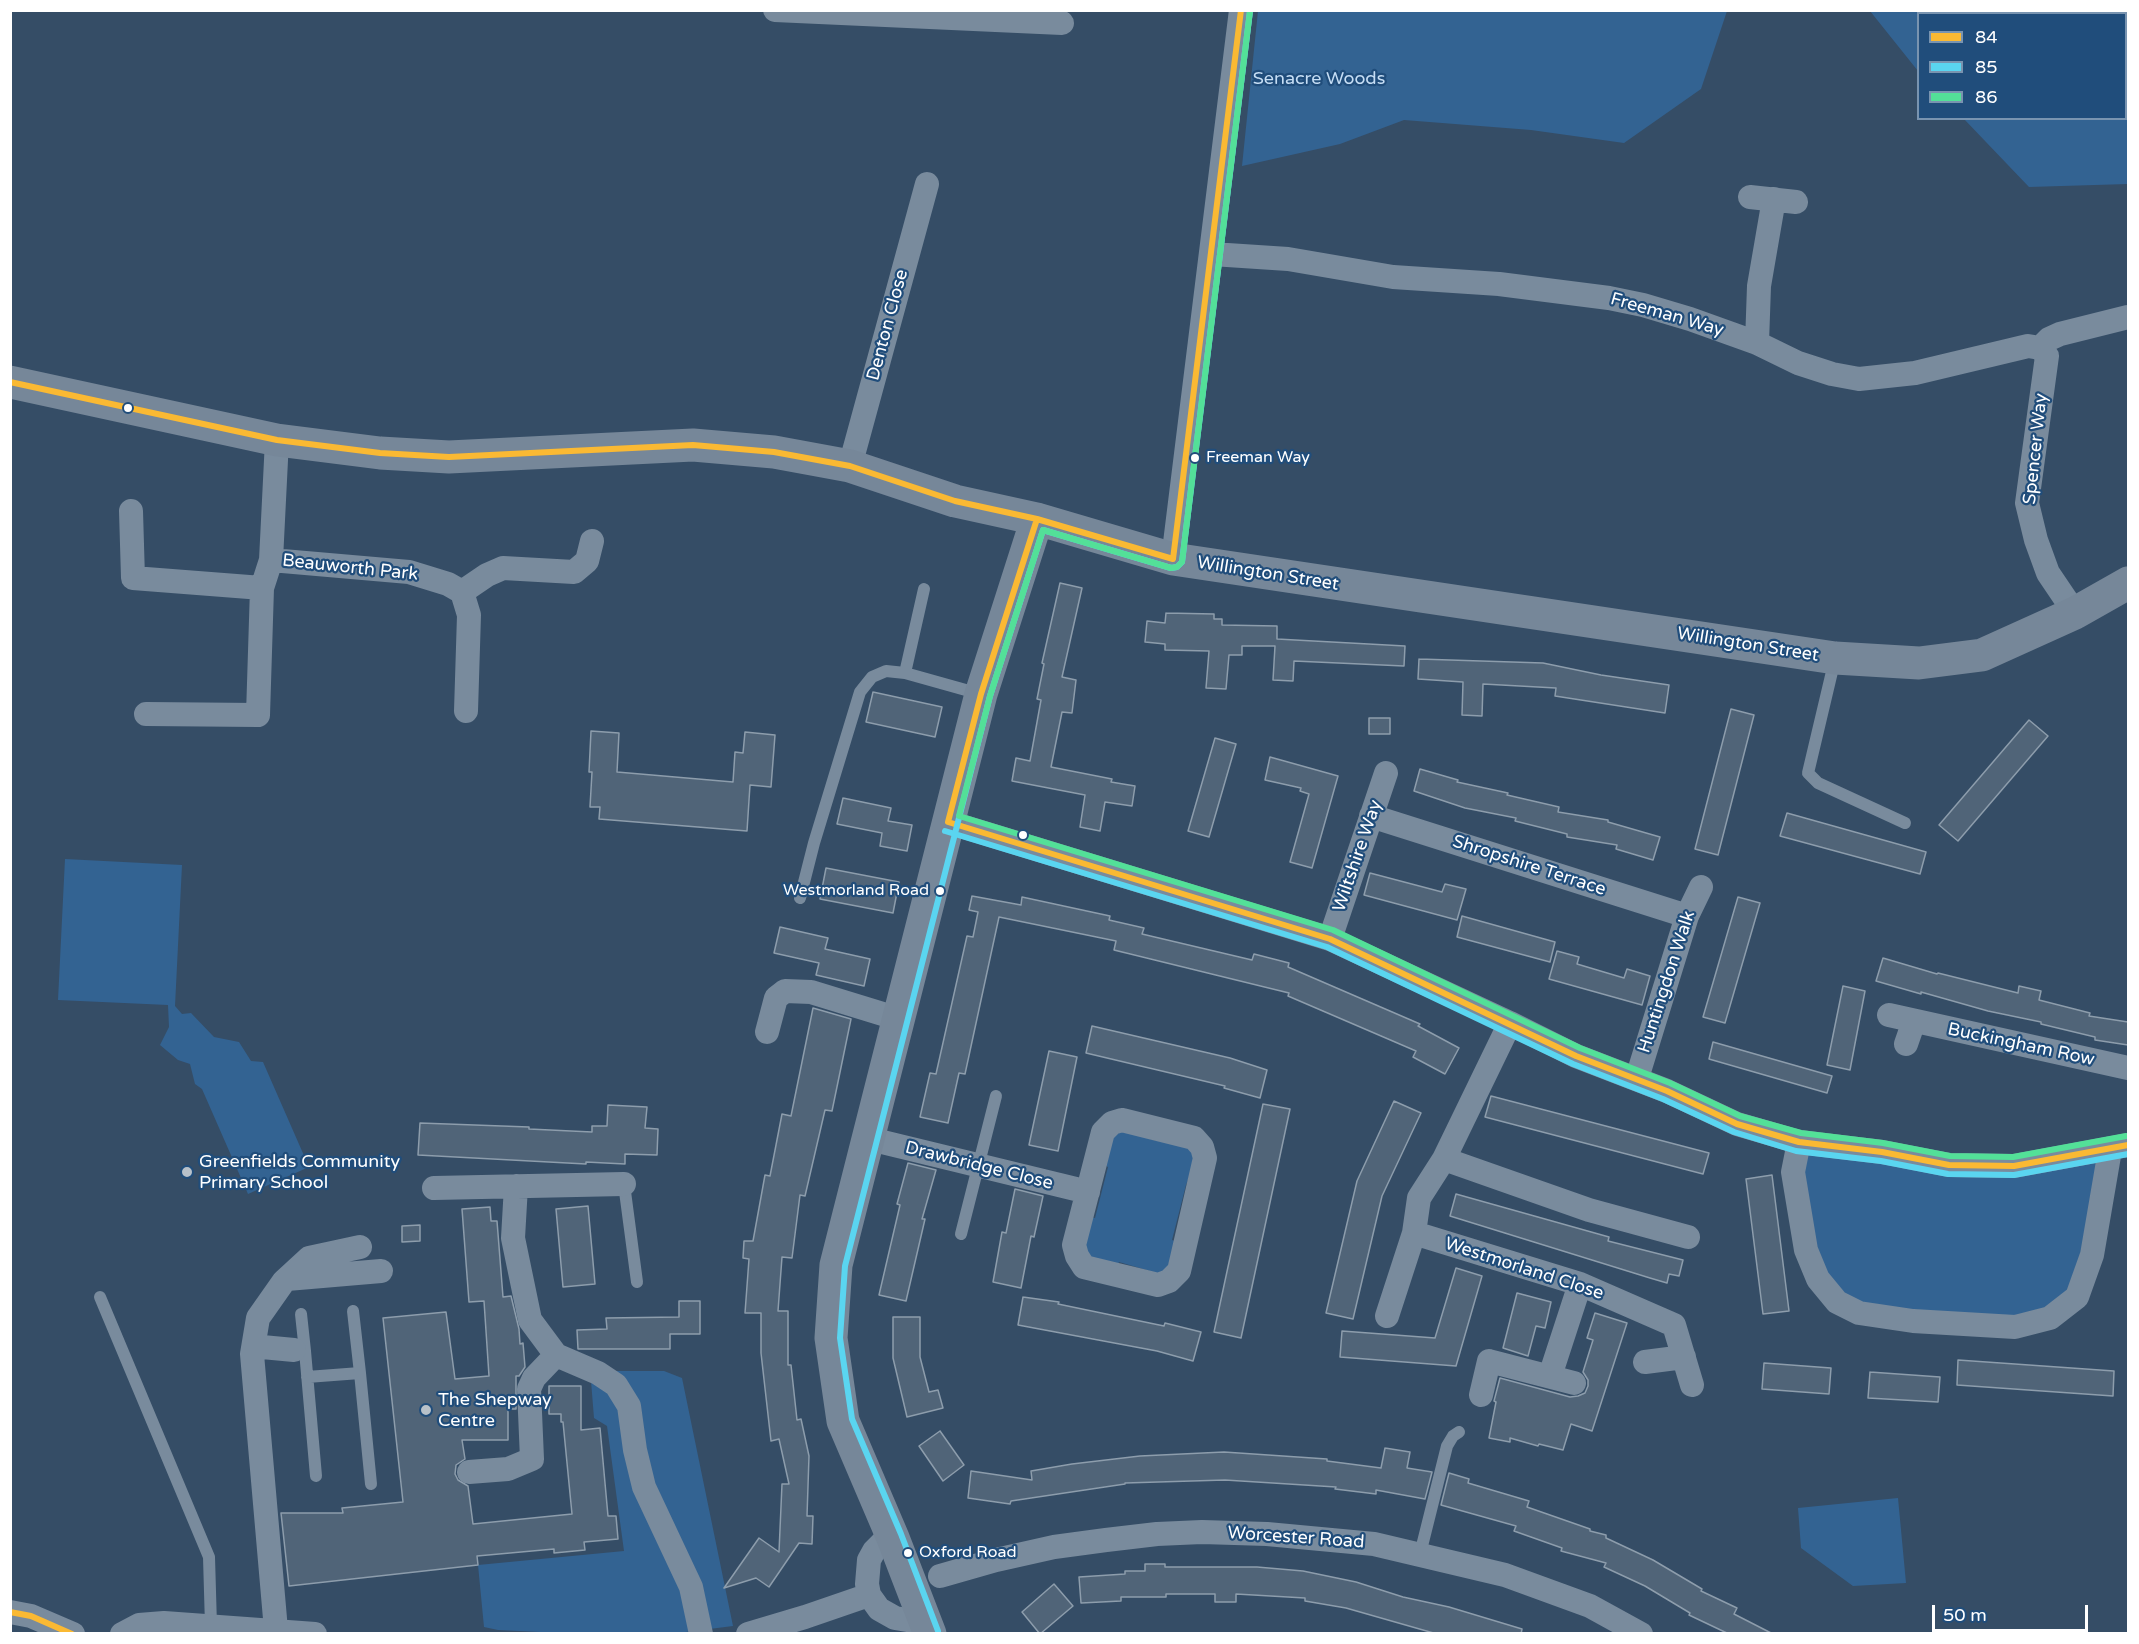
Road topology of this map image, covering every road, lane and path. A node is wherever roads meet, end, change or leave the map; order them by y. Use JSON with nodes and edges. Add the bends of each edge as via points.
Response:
{"nodes":[{"id":1,"x":775,"y":10,"type":"edge"},
{"id":2,"x":1241,"y":10,"type":"edge"},
{"id":3,"x":1062,"y":23,"type":"dead end"},
{"id":4,"x":927,"y":184,"type":"dead end"},
{"id":5,"x":1750,"y":197,"type":"dead end"},
{"id":6,"x":1212,"y":254,"type":"junction"},
{"id":7,"x":2128,"y":317,"type":"edge"},
{"id":8,"x":1757,"y":343,"type":"junction"},
{"id":9,"x":2040,"y":348,"type":"junction"},
{"id":10,"x":10,"y":382,"type":"edge"},
{"id":11,"x":277,"y":440,"type":"junction"},
{"id":12,"x":850,"y":466,"type":"junction"},
{"id":13,"x":131,"y":511,"type":"dead end"},
{"id":14,"x":1037,"y":519,"type":"junction"},
{"id":15,"x":592,"y":541,"type":"dead end"},
{"id":16,"x":1173,"y":559,"type":"junction"},
{"id":17,"x":271,"y":560,"type":"junction"},
{"id":18,"x":2128,"y":583,"type":"edge"},
{"id":19,"x":262,"y":588,"type":"junction"},
{"id":20,"x":924,"y":590,"type":"dead end"},
{"id":21,"x":462,"y":592,"type":"junction"},
{"id":22,"x":2075,"y":613,"type":"junction"},
{"id":23,"x":1835,"y":658,"type":"junction"},
{"id":24,"x":905,"y":673,"type":"junction"},
{"id":25,"x":981,"y":694,"type":"junction"},
{"id":26,"x":466,"y":711,"type":"dead end"},
{"id":27,"x":146,"y":714,"type":"dead end"},
{"id":28,"x":1386,"y":773,"type":"dead end"},
{"id":29,"x":1371,"y":816,"type":"junction"},
{"id":30,"x":948,"y":822,"type":"junction"},
{"id":31,"x":1905,"y":823,"type":"dead end"},
{"id":32,"x":1701,"y":887,"type":"dead end"},
{"id":33,"x":800,"y":898,"type":"dead end"},
{"id":34,"x":1687,"y":916,"type":"junction"},
{"id":35,"x":1330,"y":939,"type":"junction"},
{"id":36,"x":1889,"y":1015,"type":"dead end"},
{"id":37,"x":900,"y":1019,"type":"junction"},
{"id":38,"x":1914,"y":1021,"type":"junction"},
{"id":39,"x":1510,"y":1023,"type":"junction"},
{"id":40,"x":767,"y":1032,"type":"dead end"},
{"id":41,"x":1906,"y":1044,"type":"dead end"},
{"id":42,"x":2128,"y":1068,"type":"edge"},
{"id":43,"x":1637,"y":1078,"type":"junction"},
{"id":44,"x":996,"y":1096,"type":"dead end"},
{"id":45,"x":870,"y":1139,"type":"junction"},
{"id":46,"x":1799,"y":1142,"type":"junction"},
{"id":47,"x":2119,"y":1148,"type":"edge"},
{"id":48,"x":1444,"y":1159,"type":"junction"},
{"id":49,"x":978,"y":1165,"type":"junction"},
{"id":50,"x":624,"y":1184,"type":"joint"},
{"id":51,"x":516,"y":1186,"type":"junction"},
{"id":52,"x":434,"y":1188,"type":"dead end"},
{"id":53,"x":1088,"y":1192,"type":"junction"},
{"id":54,"x":1414,"y":1233,"type":"junction"},
{"id":55,"x":962,"y":1234,"type":"dead end"},
{"id":56,"x":1688,"y":1237,"type":"dead end"},
{"id":57,"x":360,"y":1247,"type":"dead end"},
{"id":58,"x":381,"y":1271,"type":"dead end"},
{"id":59,"x":287,"y":1279,"type":"junction"},
{"id":60,"x":637,"y":1282,"type":"dead end"},
{"id":61,"x":1580,"y":1284,"type":"junction"},
{"id":62,"x":100,"y":1297,"type":"dead end"},
{"id":63,"x":353,"y":1311,"type":"dead end"},
{"id":64,"x":302,"y":1314,"type":"dead end"},
{"id":65,"x":1387,"y":1316,"type":"dead end"},
{"id":66,"x":300,"y":1351,"type":"junction"},
{"id":67,"x":252,"y":1354,"type":"junction"},
{"id":68,"x":556,"y":1355,"type":"junction"},
{"id":69,"x":1684,"y":1357,"type":"junction"},
{"id":70,"x":1645,"y":1362,"type":"dead end"},
{"id":71,"x":360,"y":1373,"type":"junction"},
{"id":72,"x":1550,"y":1376,"type":"junction"},
{"id":73,"x":307,"y":1377,"type":"junction"},
{"id":74,"x":1574,"y":1383,"type":"dead end"},
{"id":75,"x":1692,"y":1385,"type":"dead end"},
{"id":76,"x":1481,"y":1395,"type":"dead end"},
{"id":77,"x":1459,"y":1432,"type":"dead end"},
{"id":78,"x":469,"y":1472,"type":"dead end"},
{"id":79,"x":316,"y":1476,"type":"dead end"},
{"id":80,"x":371,"y":1484,"type":"dead end"},
{"id":81,"x":893,"y":1538,"type":"junction"},
{"id":82,"x":1420,"y":1554,"type":"junction"},
{"id":83,"x":940,"y":1576,"type":"dead end"},
{"id":84,"x":869,"y":1595,"type":"junction"},
{"id":85,"x":10,"y":1612,"type":"edge"},
{"id":86,"x":927,"y":1625,"type":"edge"},
{"id":87,"x":211,"y":1626,"type":"junction"},
{"id":88,"x":276,"y":1630,"type":"junction"},
{"id":89,"x":73,"y":1634,"type":"edge"},
{"id":90,"x":122,"y":1634,"type":"edge"},
{"id":91,"x":315,"y":1634,"type":"edge"},
{"id":92,"x":701,"y":1634,"type":"edge"},
{"id":93,"x":748,"y":1634,"type":"edge"},
{"id":94,"x":1641,"y":1634,"type":"edge"}],
"edges":[{"from":1,"to":3,"type":"street"},
{"from":2,"to":6,"type":"street"},
{"from":4,"to":12,"type":"street","name":"Denton Close"},
{"from":5,"to":8,"type":"street","via":[[1785,201],[1759,286]]},
{"from":6,"to":8,"type":"street","name":"Freeman Way","via":[[1288,259],[1393,277],[1499,284],[1609,298]]},
{"from":6,"to":16,"type":"street"},
{"from":7,"to":9,"type":"street","via":[[2060,334]]},
{"from":8,"to":9,"type":"street","name":"Freeman Way","via":[[1798,363],[1859,379],[1915,373],[2028,346]]},
{"from":9,"to":22,"type":"street","name":"Spencer Way","via":[[2047,356],[2027,503],[2048,573]]},
{"from":10,"to":11,"type":"street","name":"Willington Street"},
{"from":11,"to":12,"type":"street","name":"Willington Street","via":[[449,457],[693,445],[774,452]]},
{"from":11,"to":17,"type":"street","name":"Beauworth Park"},
{"from":12,"to":14,"type":"street","name":"Willington Street","via":[[955,501]]},
{"from":13,"to":19,"type":"street","name":"Beauworth Park","via":[[133,578]]},
{"from":14,"to":16,"type":"street","name":"Willington Street"},
{"from":14,"to":25,"type":"street"},
{"from":15,"to":21,"type":"street","via":[[587,561],[574,572],[503,568]]},
{"from":16,"to":23,"type":"street","name":"Willington Street"},
{"from":17,"to":19,"type":"street","name":"Beauworth Park"},
{"from":17,"to":21,"type":"street","name":"Beauworth Park","via":[[409,572]]},
{"from":18,"to":22,"type":"street","name":"Willington Street"},
{"from":19,"to":27,"type":"street","name":"Beauworth Park","via":[[258,716]]},
{"from":20,"to":24,"type":"lane"},
{"from":21,"to":26,"type":"street","via":[[470,615]]},
{"from":22,"to":23,"type":"street","name":"Willington Street","via":[[1982,655],[1919,663]]},
{"from":23,"to":31,"type":"lane","via":[[1808,773],[1818,783]]},
{"from":24,"to":25,"type":"lane"},
{"from":24,"to":33,"type":"lane","via":[[886,671],[872,677],[860,692]]},
{"from":25,"to":30,"type":"street"},
{"from":28,"to":29,"type":"street","name":"Wiltshire Way"},
{"from":29,"to":34,"type":"street","name":"Shropshire Terrace"},
{"from":29,"to":35,"type":"street","name":"Wiltshire Way"},
{"from":30,"to":35,"type":"street"},
{"from":30,"to":37,"type":"street"},
{"from":32,"to":34,"type":"street","name":"Huntingdon Walk"},
{"from":34,"to":43,"type":"street","name":"Huntingdon Walk"},
{"from":35,"to":39,"type":"street"},
{"from":36,"to":38,"type":"street","name":"Buckingham Row"},
{"from":37,"to":40,"type":"street","via":[[811,992],[785,991],[776,998]]},
{"from":37,"to":45,"type":"street"},
{"from":38,"to":41,"type":"street"},
{"from":38,"to":42,"type":"street","name":"Buckingham Row"},
{"from":39,"to":43,"type":"street","via":[[1576,1056]]},
{"from":39,"to":48,"type":"street"},
{"from":43,"to":46,"type":"street","via":[[1737,1124]]},
{"from":44,"to":49,"type":"lane"},
{"from":45,"to":49,"type":"street","name":"Drawbridge Close"},
{"from":45,"to":81,"type":"street","via":[[836,1265],[831,1338],[843,1421]]},
{"from":46,"to":47,"type":"street","via":[[1949,1165],[2014,1166]]},
{"from":46,"to":47,"type":"street","via":[[1793,1172],[1806,1250],[1818,1279],[1837,1302],[1859,1313],[1913,1321],[2015,1327],[2050,1318],[2077,1297],[2092,1255]]},
{"from":48,"to":54,"type":"street","via":[[1419,1198]]},
{"from":48,"to":56,"type":"street","via":[[1589,1210]]},
{"from":49,"to":53,"type":"street","name":"Drawbridge Close"},
{"from":49,"to":55,"type":"lane"},
{"from":50,"to":51,"type":"street"},
{"from":50,"to":60,"type":"lane"},
{"from":51,"to":52,"type":"street"},
{"from":51,"to":68,"type":"street","via":[[513,1238],[530,1320]]},
{"from":53,"to":53,"type":"street","via":[[1103,1132],[1112,1123],[1122,1120],[1194,1138],[1202,1147],[1205,1158],[1179,1271],[1169,1281],[1158,1285],[1084,1267],[1074,1245]]},
{"from":54,"to":61,"type":"street","name":"Westmorland Close"},
{"from":54,"to":65,"type":"street"},
{"from":57,"to":59,"type":"street","via":[[309,1258]]},
{"from":58,"to":59,"type":"street"},
{"from":59,"to":67,"type":"street","via":[[258,1318]]},
{"from":61,"to":69,"type":"street","name":"Westmorland Close","via":[[1674,1325]]},
{"from":61,"to":72,"type":"street"},
{"from":62,"to":87,"type":"lane","via":[[209,1557]]},
{"from":63,"to":71,"type":"lane"},
{"from":64,"to":66,"type":"lane"},
{"from":66,"to":67,"type":"street","via":[[262,1347]]},
{"from":66,"to":73,"type":"lane"},
{"from":67,"to":88,"type":"street"},
{"from":68,"to":78,"type":"street","via":[[529,1389],[532,1460],[508,1469]]},
{"from":68,"to":92,"type":"street","via":[[616,1384],[630,1406],[644,1487],[691,1587]]},
{"from":69,"to":70,"type":"street"},
{"from":69,"to":75,"type":"street","name":"Westmorland Close"},
{"from":71,"to":73,"type":"lane"},
{"from":71,"to":80,"type":"lane"},
{"from":72,"to":74,"type":"street"},
{"from":72,"to":76,"type":"street","via":[[1489,1361]]},
{"from":73,"to":79,"type":"lane"},
{"from":77,"to":82,"type":"lane","via":[[1447,1446]]},
{"from":81,"to":84,"type":"street","via":[[883,1542],[869,1560]]},
{"from":81,"to":86,"type":"street"},
{"from":82,"to":83,"type":"street","name":"Worcester Road","via":[[1374,1544],[1267,1534],[1157,1534],[1054,1547]]},
{"from":82,"to":94,"type":"street","name":"Worcester Road","via":[[1505,1575],[1590,1606]]},
{"from":84,"to":86,"type":"street","via":[[879,1609],[895,1618]]},
{"from":84,"to":93,"type":"street"},
{"from":85,"to":89,"type":"street","via":[[31,1616]]},
{"from":87,"to":88,"type":"street"},
{"from":87,"to":90,"type":"street","via":[[149,1624]]},
{"from":88,"to":91,"type":"street"}]}
